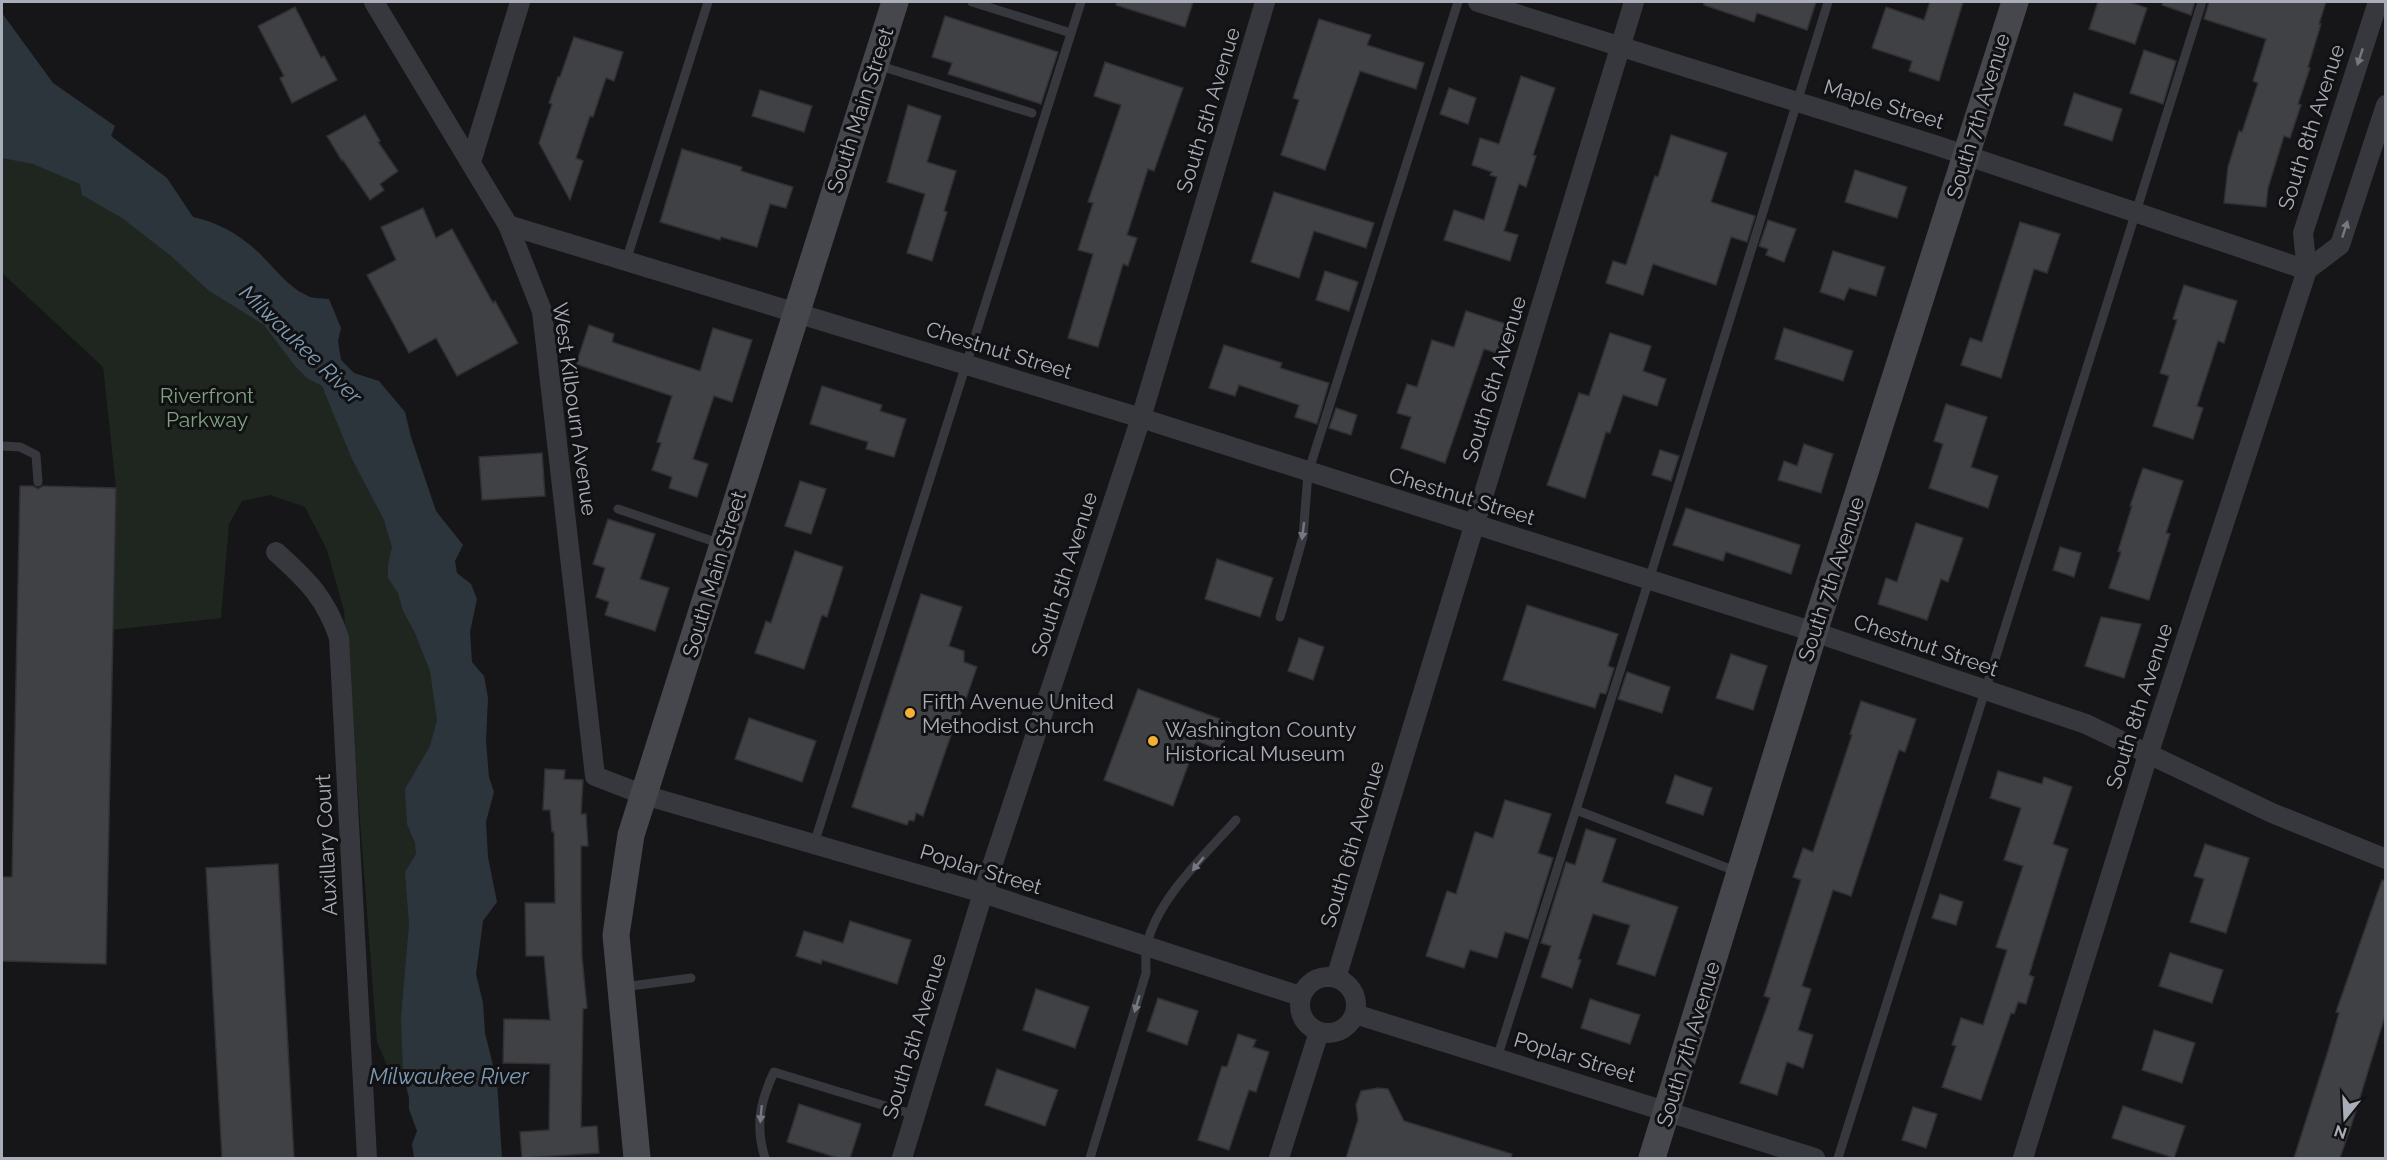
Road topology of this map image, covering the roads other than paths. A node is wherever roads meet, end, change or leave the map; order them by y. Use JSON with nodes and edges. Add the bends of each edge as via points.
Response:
{"nodes":[{"id":1,"x":374,"y":2,"type":"edge"},
{"id":2,"x":520,"y":2,"type":"edge"},
{"id":3,"x":708,"y":2,"type":"edge"},
{"id":4,"x":895,"y":2,"type":"edge"},
{"id":5,"x":972,"y":2,"type":"edge"},
{"id":6,"x":1081,"y":2,"type":"edge"},
{"id":7,"x":1265,"y":2,"type":"edge"},
{"id":8,"x":1458,"y":2,"type":"edge"},
{"id":9,"x":1478,"y":2,"type":"edge"},
{"id":10,"x":1634,"y":2,"type":"edge"},
{"id":11,"x":1828,"y":2,"type":"edge"},
{"id":12,"x":2015,"y":2,"type":"edge"},
{"id":13,"x":2202,"y":2,"type":"edge"},
{"id":14,"x":2378,"y":2,"type":"edge"},
{"id":15,"x":1071,"y":33,"type":"junction"},
{"id":16,"x":1620,"y":46,"type":"junction"},
{"id":17,"x":875,"y":64,"type":"junction"},
{"id":18,"x":1796,"y":101,"type":"junction"},
{"id":19,"x":2385,"y":105,"type":"edge"},
{"id":20,"x":1032,"y":113,"type":"dead end"},
{"id":21,"x":1966,"y":155,"type":"junction"},
{"id":22,"x":471,"y":162,"type":"junction"},
{"id":23,"x":2136,"y":212,"type":"junction"},
{"id":24,"x":508,"y":225,"type":"junction"},
{"id":25,"x":626,"y":261,"type":"junction"},
{"id":26,"x":2307,"y":270,"type":"junction"},
{"id":27,"x":796,"y":314,"type":"junction"},
{"id":28,"x":966,"y":366,"type":"junction"},
{"id":29,"x":1141,"y":418,"type":"junction"},
{"id":30,"x":2,"y":446,"type":"edge"},
{"id":31,"x":1308,"y":473,"type":"junction"},
{"id":32,"x":38,"y":482,"type":"dead end"},
{"id":33,"x":618,"y":508,"type":"dead end"},
{"id":34,"x":1475,"y":525,"type":"junction"},
{"id":35,"x":723,"y":545,"type":"junction"},
{"id":36,"x":276,"y":552,"type":"dead end"},
{"id":37,"x":1649,"y":580,"type":"junction"},
{"id":38,"x":1280,"y":617,"type":"dead end"},
{"id":39,"x":1814,"y":632,"type":"junction"},
{"id":40,"x":1985,"y":690,"type":"junction"},
{"id":41,"x":2148,"y":755,"type":"junction"},
{"id":42,"x":644,"y":795,"type":"junction"},
{"id":43,"x":1576,"y":810,"type":"junction"},
{"id":44,"x":1236,"y":820,"type":"dead end"},
{"id":45,"x":814,"y":844,"type":"junction"},
{"id":46,"x":2385,"y":860,"type":"edge"},
{"id":47,"x":1740,"y":873,"type":"junction"},
{"id":48,"x":983,"y":893,"type":"junction"},
{"id":49,"x":1146,"y":947,"type":"junction"},
{"id":50,"x":691,"y":978,"type":"dead end"},
{"id":51,"x":1336,"y":978,"type":"junction"},
{"id":52,"x":621,"y":987,"type":"junction"},
{"id":53,"x":1300,"y":996,"type":"junction"},
{"id":54,"x":1355,"y":1014,"type":"junction"},
{"id":55,"x":1319,"y":1032,"type":"junction"},
{"id":56,"x":1497,"y":1058,"type":"junction"},
{"id":57,"x":1667,"y":1111,"type":"junction"},
{"id":58,"x":915,"y":1115,"type":"junction"},
{"id":59,"x":367,"y":1158,"type":"edge"},
{"id":60,"x":637,"y":1158,"type":"edge"},
{"id":61,"x":766,"y":1158,"type":"edge"},
{"id":62,"x":902,"y":1158,"type":"edge"},
{"id":63,"x":1090,"y":1158,"type":"edge"},
{"id":64,"x":1280,"y":1158,"type":"edge"},
{"id":65,"x":1652,"y":1158,"type":"edge"},
{"id":66,"x":1815,"y":1158,"type":"edge"},
{"id":67,"x":1838,"y":1158,"type":"edge"},
{"id":68,"x":2023,"y":1158,"type":"edge"}],
"edges":[{"from":1,"to":22,"type":"street","name":"West Kilbourn Avenue"},
{"from":2,"to":22,"type":"street"},
{"from":3,"to":25,"type":"lane"},
{"from":4,"to":17,"type":"street","name":"South Main Street"},
{"from":5,"to":15,"type":"lane"},
{"from":6,"to":15,"type":"lane"},
{"from":7,"to":29,"type":"street","name":"South 5th Avenue"},
{"from":8,"to":31,"type":"lane"},
{"from":9,"to":16,"type":"street","name":"Maple Street"},
{"from":10,"to":16,"type":"street","name":"South 6th Avenue"},
{"from":11,"to":18,"type":"lane"},
{"from":12,"to":21,"type":"street","name":"South 7th Avenue"},
{"from":13,"to":23,"type":"lane"},
{"from":14,"to":26,"type":"street","name":"South 8th Avenue","one_way":true,"via":[[2303,233]]},
{"from":15,"to":28,"type":"lane"},
{"from":16,"to":18,"type":"street","name":"Maple Street"},
{"from":16,"to":34,"type":"street","name":"South 6th Avenue"},
{"from":17,"to":20,"type":"lane"},
{"from":17,"to":27,"type":"street","name":"South Main Street"},
{"from":18,"to":21,"type":"street","name":"Maple Street"},
{"from":18,"to":37,"type":"lane"},
{"from":26,"to":19,"type":"street","one_way":true,"via":[[2340,245]]},
{"from":21,"to":23,"type":"street","name":"Maple Street"},
{"from":21,"to":39,"type":"street","name":"South 7th Avenue"},
{"from":22,"to":24,"type":"street","name":"West Kilbourn Avenue"},
{"from":23,"to":26,"type":"street","name":"Maple Street"},
{"from":23,"to":40,"type":"lane"},
{"from":24,"to":25,"type":"street","name":"Chestnut Street"},
{"from":24,"to":42,"type":"street","name":"West Kilbourn Avenue","via":[[542,311],[595,776]]},
{"from":25,"to":27,"type":"street","name":"Chestnut Street"},
{"from":26,"to":41,"type":"street","name":"South 8th Avenue"},
{"from":27,"to":28,"type":"street","name":"Chestnut Street"},
{"from":27,"to":35,"type":"street","name":"South Main Street"},
{"from":28,"to":29,"type":"street","name":"Chestnut Street"},
{"from":28,"to":45,"type":"lane"},
{"from":29,"to":31,"type":"street","name":"Chestnut Street"},
{"from":29,"to":48,"type":"street","name":"South 5th Avenue"},
{"from":30,"to":32,"type":"lane","via":[[20,447],[36,455]]},
{"from":31,"to":34,"type":"street","name":"Chestnut Street"},
{"from":31,"to":38,"type":"lane","one_way":true,"via":[[1303,537]]},
{"from":33,"to":35,"type":"lane"},
{"from":34,"to":37,"type":"street","name":"Chestnut Street"},
{"from":34,"to":51,"type":"street","name":"South 6th Avenue"},
{"from":35,"to":42,"type":"street","name":"South Main Street"},
{"from":36,"to":59,"type":"street","name":"Auxillary Court","via":[[309,581],[332,616],[339,638]]},
{"from":37,"to":39,"type":"street","name":"Chestnut Street"},
{"from":37,"to":43,"type":"lane"},
{"from":39,"to":40,"type":"street","name":"Chestnut Street"},
{"from":39,"to":47,"type":"street","name":"South 7th Avenue"},
{"from":40,"to":41,"type":"street","name":"Chestnut Street","via":[[2086,724]]},
{"from":40,"to":67,"type":"lane"},
{"from":41,"to":46,"type":"street","name":"Chestnut Street"},
{"from":41,"to":68,"type":"street","name":"South 8th Avenue"},
{"from":42,"to":45,"type":"street","name":"Poplar Street"},
{"from":42,"to":52,"type":"street","name":"South Main Street","via":[[632,835],[616,935]]},
{"from":43,"to":47,"type":"lane"},
{"from":43,"to":56,"type":"lane"},
{"from":44,"to":49,"type":"lane","one_way":true,"via":[[1165,903]]},
{"from":45,"to":48,"type":"street","name":"Poplar Street"},
{"from":47,"to":57,"type":"street","name":"South 7th Avenue"},
{"from":48,"to":49,"type":"street","name":"Poplar Street"},
{"from":48,"to":58,"type":"street","name":"South 5th Avenue"},
{"from":49,"to":53,"type":"street","name":"Poplar Street"},
{"from":49,"to":63,"type":"lane","one_way":true,"via":[[1146,973]]},
{"from":50,"to":52,"type":"lane"},
{"from":51,"to":53,"type":"street","via":[[1315,980]]},
{"from":51,"to":54,"type":"street","via":[[1353,992]]},
{"from":52,"to":60,"type":"street","name":"South Main Street"},
{"from":53,"to":55,"type":"street","via":[[1302,1018]]},
{"from":54,"to":55,"type":"street","via":[[1341,1031]]},
{"from":54,"to":56,"type":"street","name":"Poplar Street"},
{"from":55,"to":64,"type":"street"},
{"from":56,"to":57,"type":"street","name":"Poplar Street"},
{"from":57,"to":65,"type":"street","name":"South 7th Avenue"},
{"from":57,"to":66,"type":"street","name":"Poplar Street"},
{"from":58,"to":61,"type":"lane","one_way":true,"via":[[774,1072],[763,1096],[759,1119]]},
{"from":58,"to":62,"type":"street","name":"South 5th Avenue"}]}
